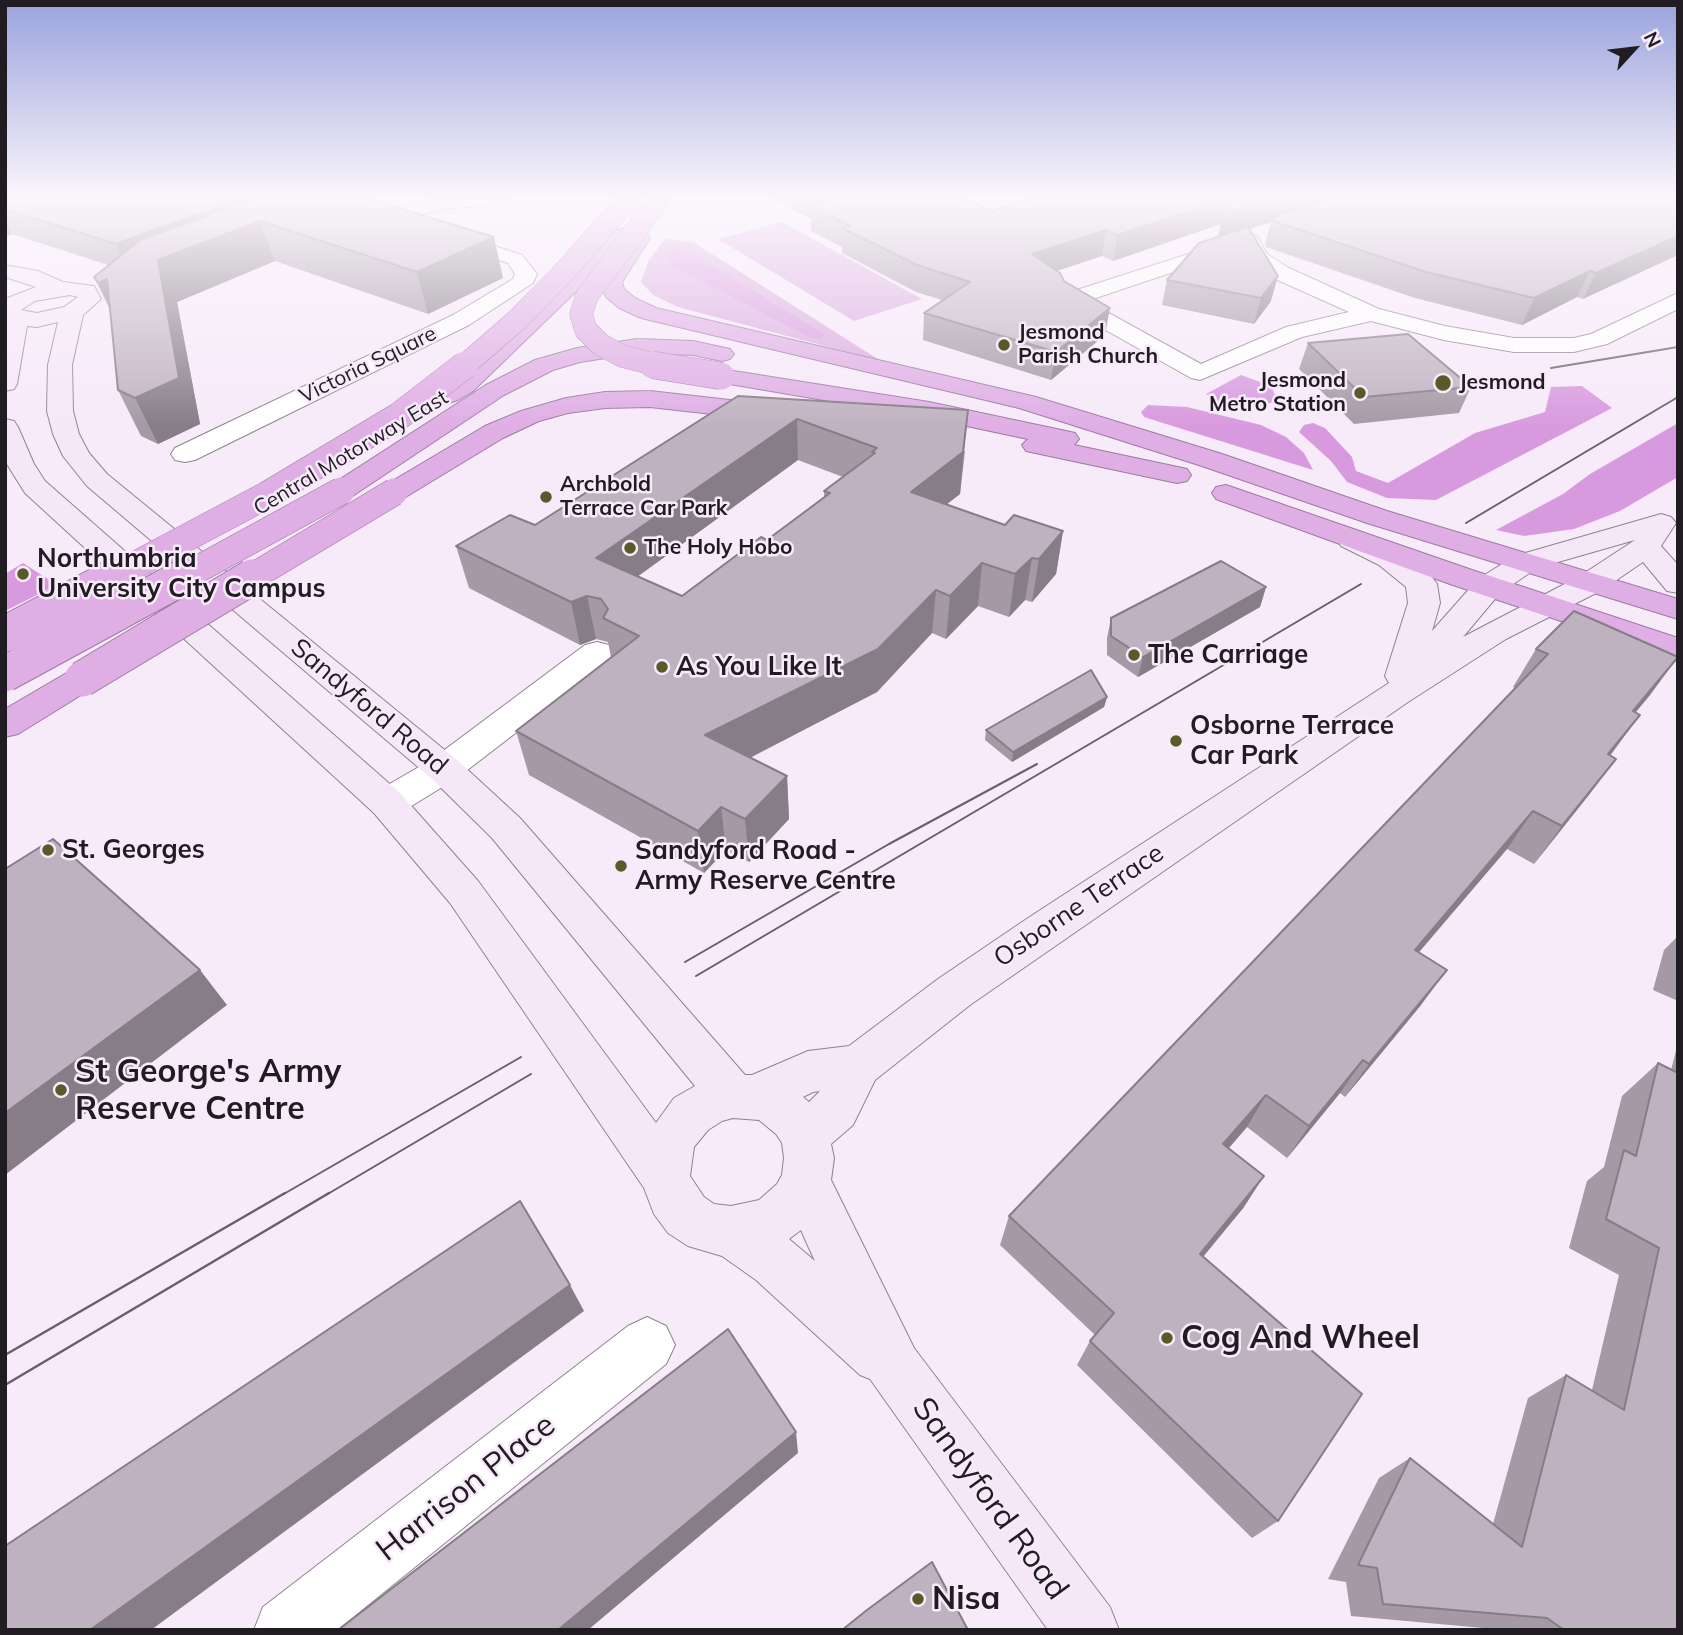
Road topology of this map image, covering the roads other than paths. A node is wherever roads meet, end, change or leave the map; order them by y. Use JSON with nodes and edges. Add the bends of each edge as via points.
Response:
{"nodes":[{"id":1,"x":27,"y":275,"type":"edge"},
{"id":2,"x":525,"y":275,"type":"edge"},
{"id":3,"x":561,"y":275,"type":"edge"},
{"id":4,"x":581,"y":275,"type":"edge"},
{"id":5,"x":603,"y":275,"type":"edge"},
{"id":6,"x":616,"y":275,"type":"edge"},
{"id":7,"x":1142,"y":275,"type":"edge"},
{"id":8,"x":1286,"y":275,"type":"edge"},
{"id":9,"x":105,"y":288,"type":"edge"},
{"id":10,"x":72,"y":298,"type":"junction"},
{"id":11,"x":1678,"y":300,"type":"edge"},
{"id":12,"x":12,"y":308,"type":"edge"},
{"id":13,"x":1371,"y":314,"type":"junction"},
{"id":14,"x":5,"y":384,"type":"edge"},
{"id":15,"x":796,"y":415,"type":"edge"},
{"id":16,"x":835,"y":420,"type":"edge"},
{"id":17,"x":5,"y":427,"type":"edge"},
{"id":18,"x":1116,"y":431,"type":"junction"},
{"id":19,"x":185,"y":454,"type":"dead end"},
{"id":20,"x":1177,"y":475,"type":"junction"},
{"id":21,"x":1661,"y":528,"type":"edge"},
{"id":22,"x":1341,"y":535,"type":"junction"},
{"id":23,"x":1526,"y":562,"type":"junction"},
{"id":24,"x":1591,"y":583,"type":"junction"},
{"id":25,"x":1678,"y":584,"type":"edge"},
{"id":26,"x":1489,"y":586,"type":"junction"},
{"id":27,"x":1548,"y":606,"type":"junction"},
{"id":28,"x":1678,"y":609,"type":"edge"},
{"id":29,"x":10,"y":639,"type":"edge"},
{"id":30,"x":1678,"y":649,"type":"edge"},
{"id":31,"x":597,"y":653,"type":"dead end"},
{"id":32,"x":5,"y":674,"type":"edge"},
{"id":33,"x":1396,"y":694,"type":"junction"},
{"id":34,"x":5,"y":725,"type":"edge"},
{"id":35,"x":444,"y":769,"type":"junction"},
{"id":36,"x":387,"y":803,"type":"junction"},
{"id":37,"x":859,"y":1065,"type":"junction"},
{"id":38,"x":744,"y":1096,"type":"junction"},
{"id":39,"x":805,"y":1158,"type":"junction"},
{"id":40,"x":665,"y":1176,"type":"junction"},
{"id":41,"x":731,"y":1232,"type":"junction"},
{"id":42,"x":647,"y":1345,"type":"dead end"},
{"id":43,"x":894,"y":1368,"type":"junction"},
{"id":44,"x":286,"y":1630,"type":"edge"},
{"id":45,"x":1087,"y":1630,"type":"edge"}],
"edges":[{"from":1,"to":10,"type":"main road"},
{"from":2,"to":19,"type":"street","name":"Victoria Square","via":[[522,283],[461,320]]},
{"from":3,"to":29,"type":"highway","name":"Central Motorway East","bridge":true,"via":[[516,321],[399,416]]},
{"from":4,"to":29,"type":"highway","name":"Central Motorway East","via":[[464,386],[307,483]]},
{"from":5,"to":20,"type":"highway","bridge":true,"via":[[587,296],[581,314],[586,330],[622,356],[1032,430]]},
{"from":6,"to":18,"type":"highway","via":[[611,282],[614,292],[627,303],[683,322],[1027,402]]},
{"from":7,"to":13,"type":"street","via":[[1069,299],[1200,373],[1294,332]]},
{"from":8,"to":13,"type":"street"},
{"from":9,"to":10,"type":"street"},
{"from":10,"to":12,"type":"main road","via":[[37,320]]},
{"from":10,"to":35,"type":"main road","name":"Sandyford Road","via":[[60,365],[60,411],[77,456],[96,480]]},
{"from":11,"to":13,"type":"street","via":[[1599,339],[1574,345],[1514,345]]},
{"from":12,"to":14,"type":"main road"},
{"from":15,"to":34,"type":"highway","bridge":true,"via":[[650,399],[605,400],[530,416],[494,432]]},
{"from":16,"to":20,"type":"highway","via":[[1043,446]]},
{"from":17,"to":36,"type":"main road","via":[[35,487]]},
{"from":18,"to":23,"type":"highway"},
{"from":18,"to":32,"type":"highway","bridge":true,"via":[[693,348],[637,346],[577,355],[513,379],[341,491]]},
{"from":20,"to":22,"type":"highway"},
{"from":21,"to":23,"type":"main road","name":"Osborne Terrace"},
{"from":21,"to":24,"type":"main road","name":"Osborne Terrace"},
{"from":21,"to":25,"type":"main road"},
{"from":22,"to":26,"type":"highway"},
{"from":22,"to":33,"type":"main road","via":[[1390,559],[1421,584],[1424,603]]},
{"from":23,"to":24,"type":"highway"},
{"from":23,"to":26,"type":"main road","name":"Osborne Terrace"},
{"from":24,"to":27,"type":"main road","name":"Osborne Terrace"},
{"from":24,"to":28,"type":"highway"},
{"from":26,"to":27,"type":"highway"},
{"from":26,"to":33,"type":"main road","name":"Osborne Terrace"},
{"from":27,"to":30,"type":"highway"},
{"from":27,"to":33,"type":"main road","name":"Osborne Terrace","via":[[1494,632]]},
{"from":31,"to":35,"type":"street"},
{"from":33,"to":37,"type":"main road","name":"Osborne Terrace","via":[[1031,937]]},
{"from":35,"to":36,"type":"street"},
{"from":35,"to":38,"type":"main road","name":"Sandyford Road","via":[[506,828]]},
{"from":36,"to":40,"type":"main road","via":[[464,892]]},
{"from":37,"to":38,"type":"main road","name":"Osborne Terrace","via":[[808,1072]]},
{"from":37,"to":39,"type":"main road"},
{"from":38,"to":39,"type":"main road","via":[[775,1104],[793,1118]]},
{"from":38,"to":40,"type":"main road","via":[[710,1102],[691,1114],[667,1153]]},
{"from":39,"to":41,"type":"main road","via":[[794,1201],[777,1218],[755,1229]]},
{"from":39,"to":43,"type":"main road","name":"Sandyford Road","via":[[826,1228]]},
{"from":40,"to":41,"type":"main road","via":[[672,1197],[686,1215],[706,1228]]},
{"from":41,"to":43,"type":"main road","name":"Sandyford Road","via":[[775,1261]]},
{"from":42,"to":44,"type":"street","name":"Harrison Place"},
{"from":43,"to":45,"type":"main road","name":"Sandyford Road"}]}
